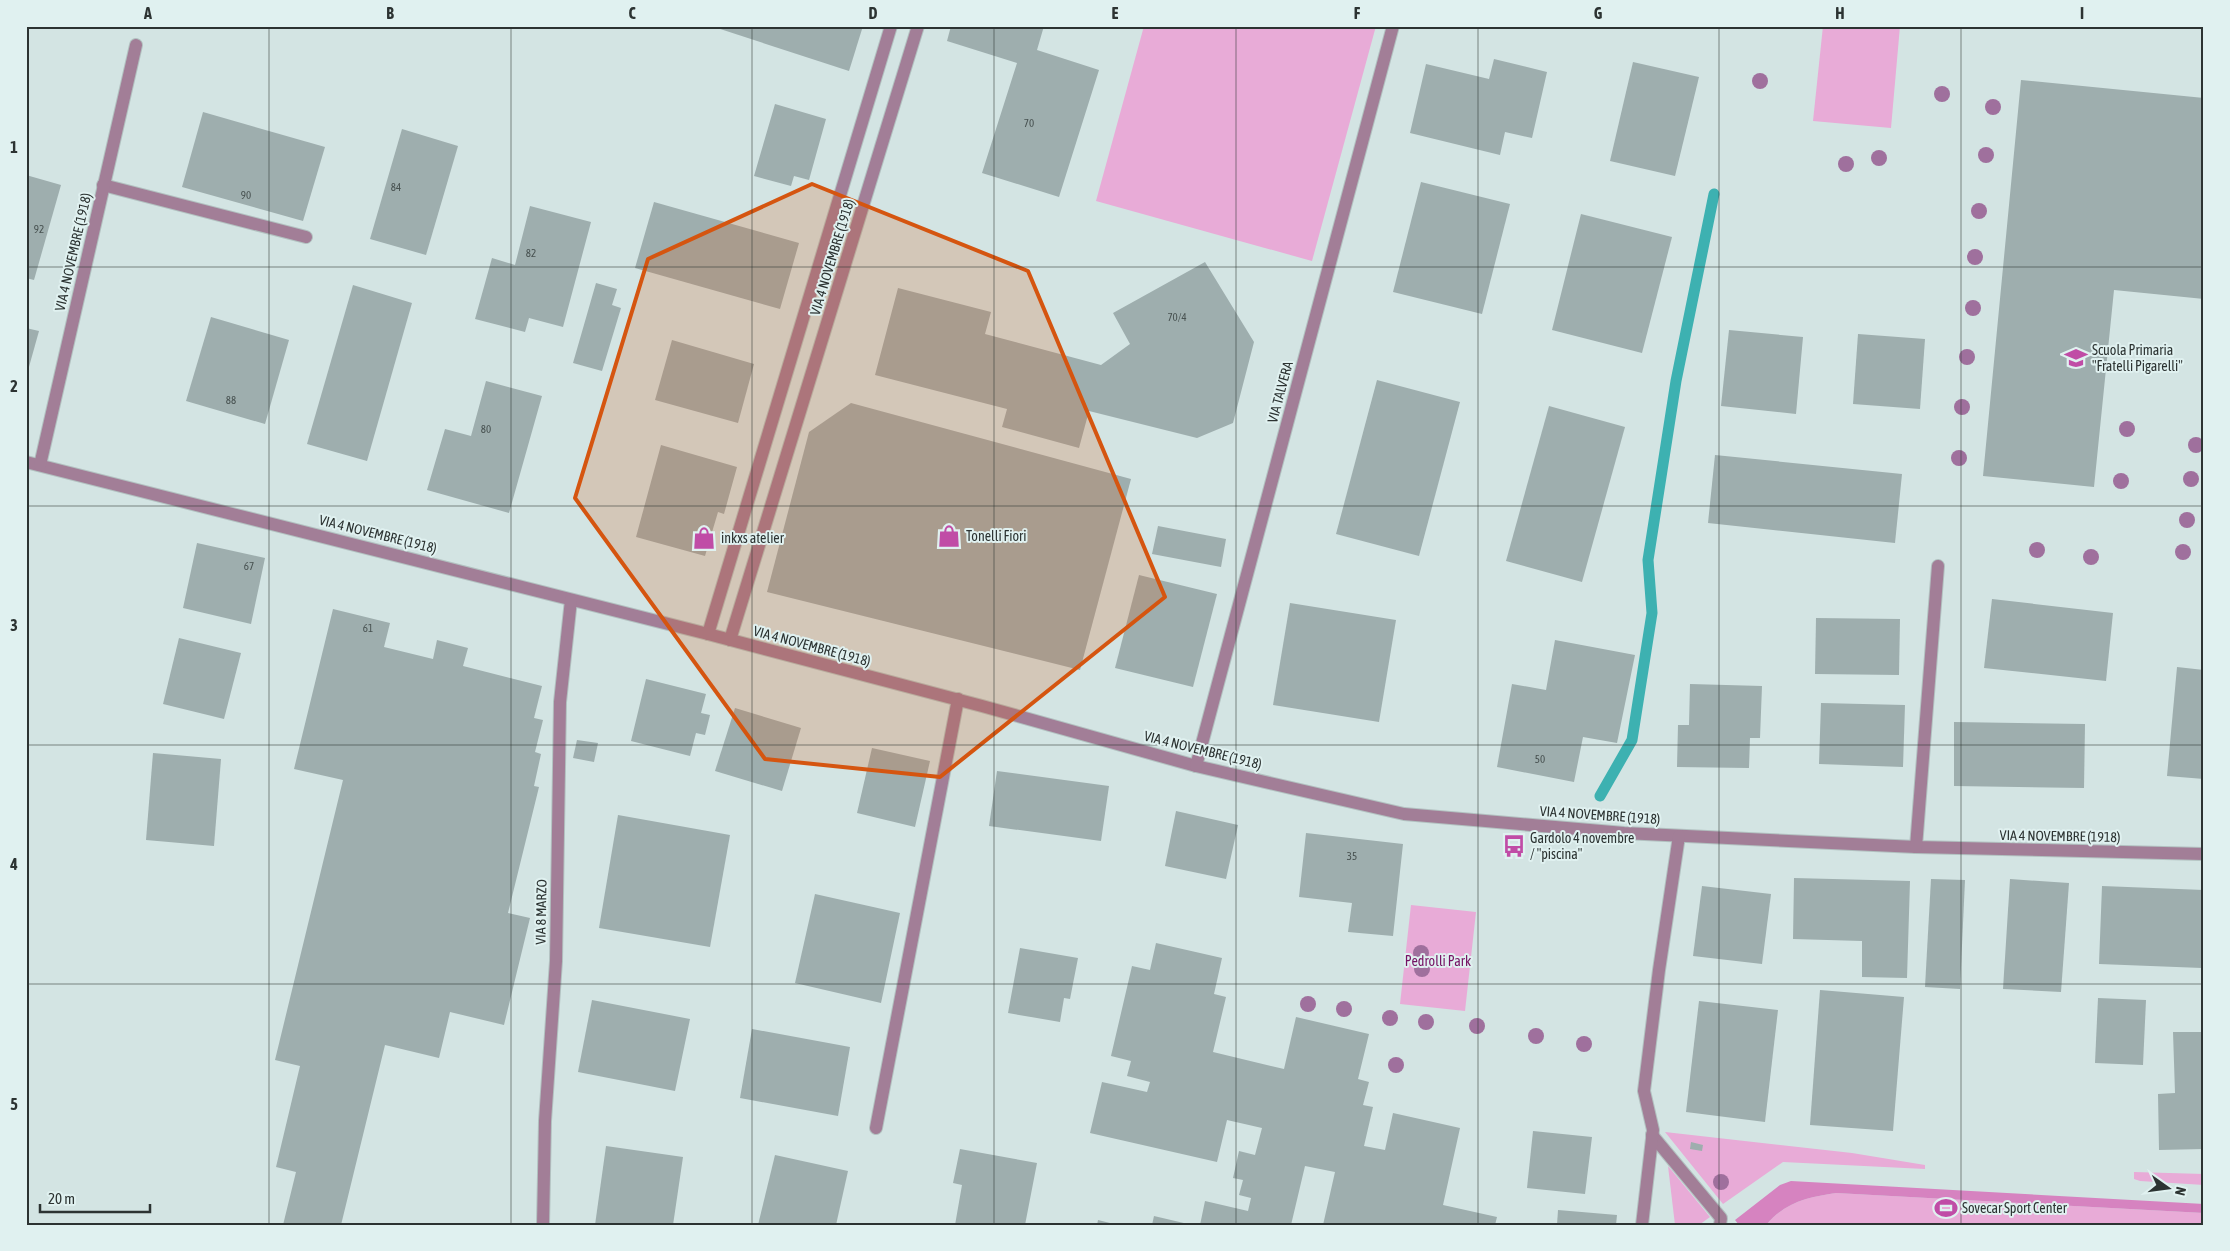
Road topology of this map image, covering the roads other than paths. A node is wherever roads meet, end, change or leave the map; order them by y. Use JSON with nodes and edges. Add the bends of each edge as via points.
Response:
{"nodes":[{"id":1,"x":891,"y":26,"type":"edge"},
{"id":2,"x":918,"y":26,"type":"edge"},
{"id":3,"x":1393,"y":26,"type":"edge"},
{"id":4,"x":136,"y":46,"type":"dead end"},
{"id":5,"x":103,"y":185,"type":"junction"},
{"id":6,"x":306,"y":237,"type":"dead end"},
{"id":7,"x":26,"y":462,"type":"edge"},
{"id":8,"x":40,"y":465,"type":"junction"},
{"id":9,"x":1938,"y":566,"type":"dead end"},
{"id":10,"x":571,"y":600,"type":"junction"},
{"id":11,"x":708,"y":634,"type":"junction"},
{"id":12,"x":730,"y":640,"type":"junction"},
{"id":13,"x":958,"y":699,"type":"junction"},
{"id":14,"x":1196,"y":766,"type":"junction"},
{"id":15,"x":1679,"y":836,"type":"junction"},
{"id":16,"x":1916,"y":847,"type":"junction"},
{"id":17,"x":2204,"y":854,"type":"edge"},
{"id":18,"x":876,"y":1128,"type":"dead end"},
{"id":19,"x":1652,"y":1135,"type":"junction"},
{"id":20,"x":544,"y":1225,"type":"edge"},
{"id":21,"x":1642,"y":1225,"type":"edge"},
{"id":22,"x":1720,"y":1225,"type":"edge"}],
"edges":[{"from":1,"to":11,"type":"street","name":"VIA 4 NOVEMBRE (1918)"},
{"from":2,"to":12,"type":"street","name":"VIA 4 NOVEMBRE (1918)"},
{"from":3,"to":14,"type":"street","name":"VIA TALVERA"},
{"from":4,"to":5,"type":"street","name":"VIA 4 NOVEMBRE (1918)"},
{"from":5,"to":6,"type":"street"},
{"from":5,"to":8,"type":"street","name":"VIA 4 NOVEMBRE (1918)"},
{"from":7,"to":8,"type":"street","name":"VIA 4 NOVEMBRE (1918)"},
{"from":8,"to":10,"type":"street","name":"VIA 4 NOVEMBRE (1918)"},
{"from":9,"to":16,"type":"street"},
{"from":10,"to":11,"type":"street","name":"VIA 4 NOVEMBRE (1918)"},
{"from":10,"to":20,"type":"street","name":"VIA 8 MARZO","via":[[560,702],[556,961],[545,1121]]},
{"from":11,"to":12,"type":"street","name":"VIA 4 NOVEMBRE (1918)"},
{"from":12,"to":13,"type":"street","name":"VIA 4 NOVEMBRE (1918)"},
{"from":13,"to":14,"type":"street","name":"VIA 4 NOVEMBRE (1918)"},
{"from":13,"to":18,"type":"street"},
{"from":14,"to":15,"type":"street","name":"VIA 4 NOVEMBRE (1918)","via":[[1404,814]]},
{"from":15,"to":16,"type":"street","name":"VIA 4 NOVEMBRE (1918)"},
{"from":15,"to":19,"type":"street","via":[[1644,1092]]},
{"from":16,"to":17,"type":"street","name":"VIA 4 NOVEMBRE (1918)"},
{"from":19,"to":21,"type":"street"},
{"from":19,"to":22,"type":"street","via":[[1721,1218]]}]}
